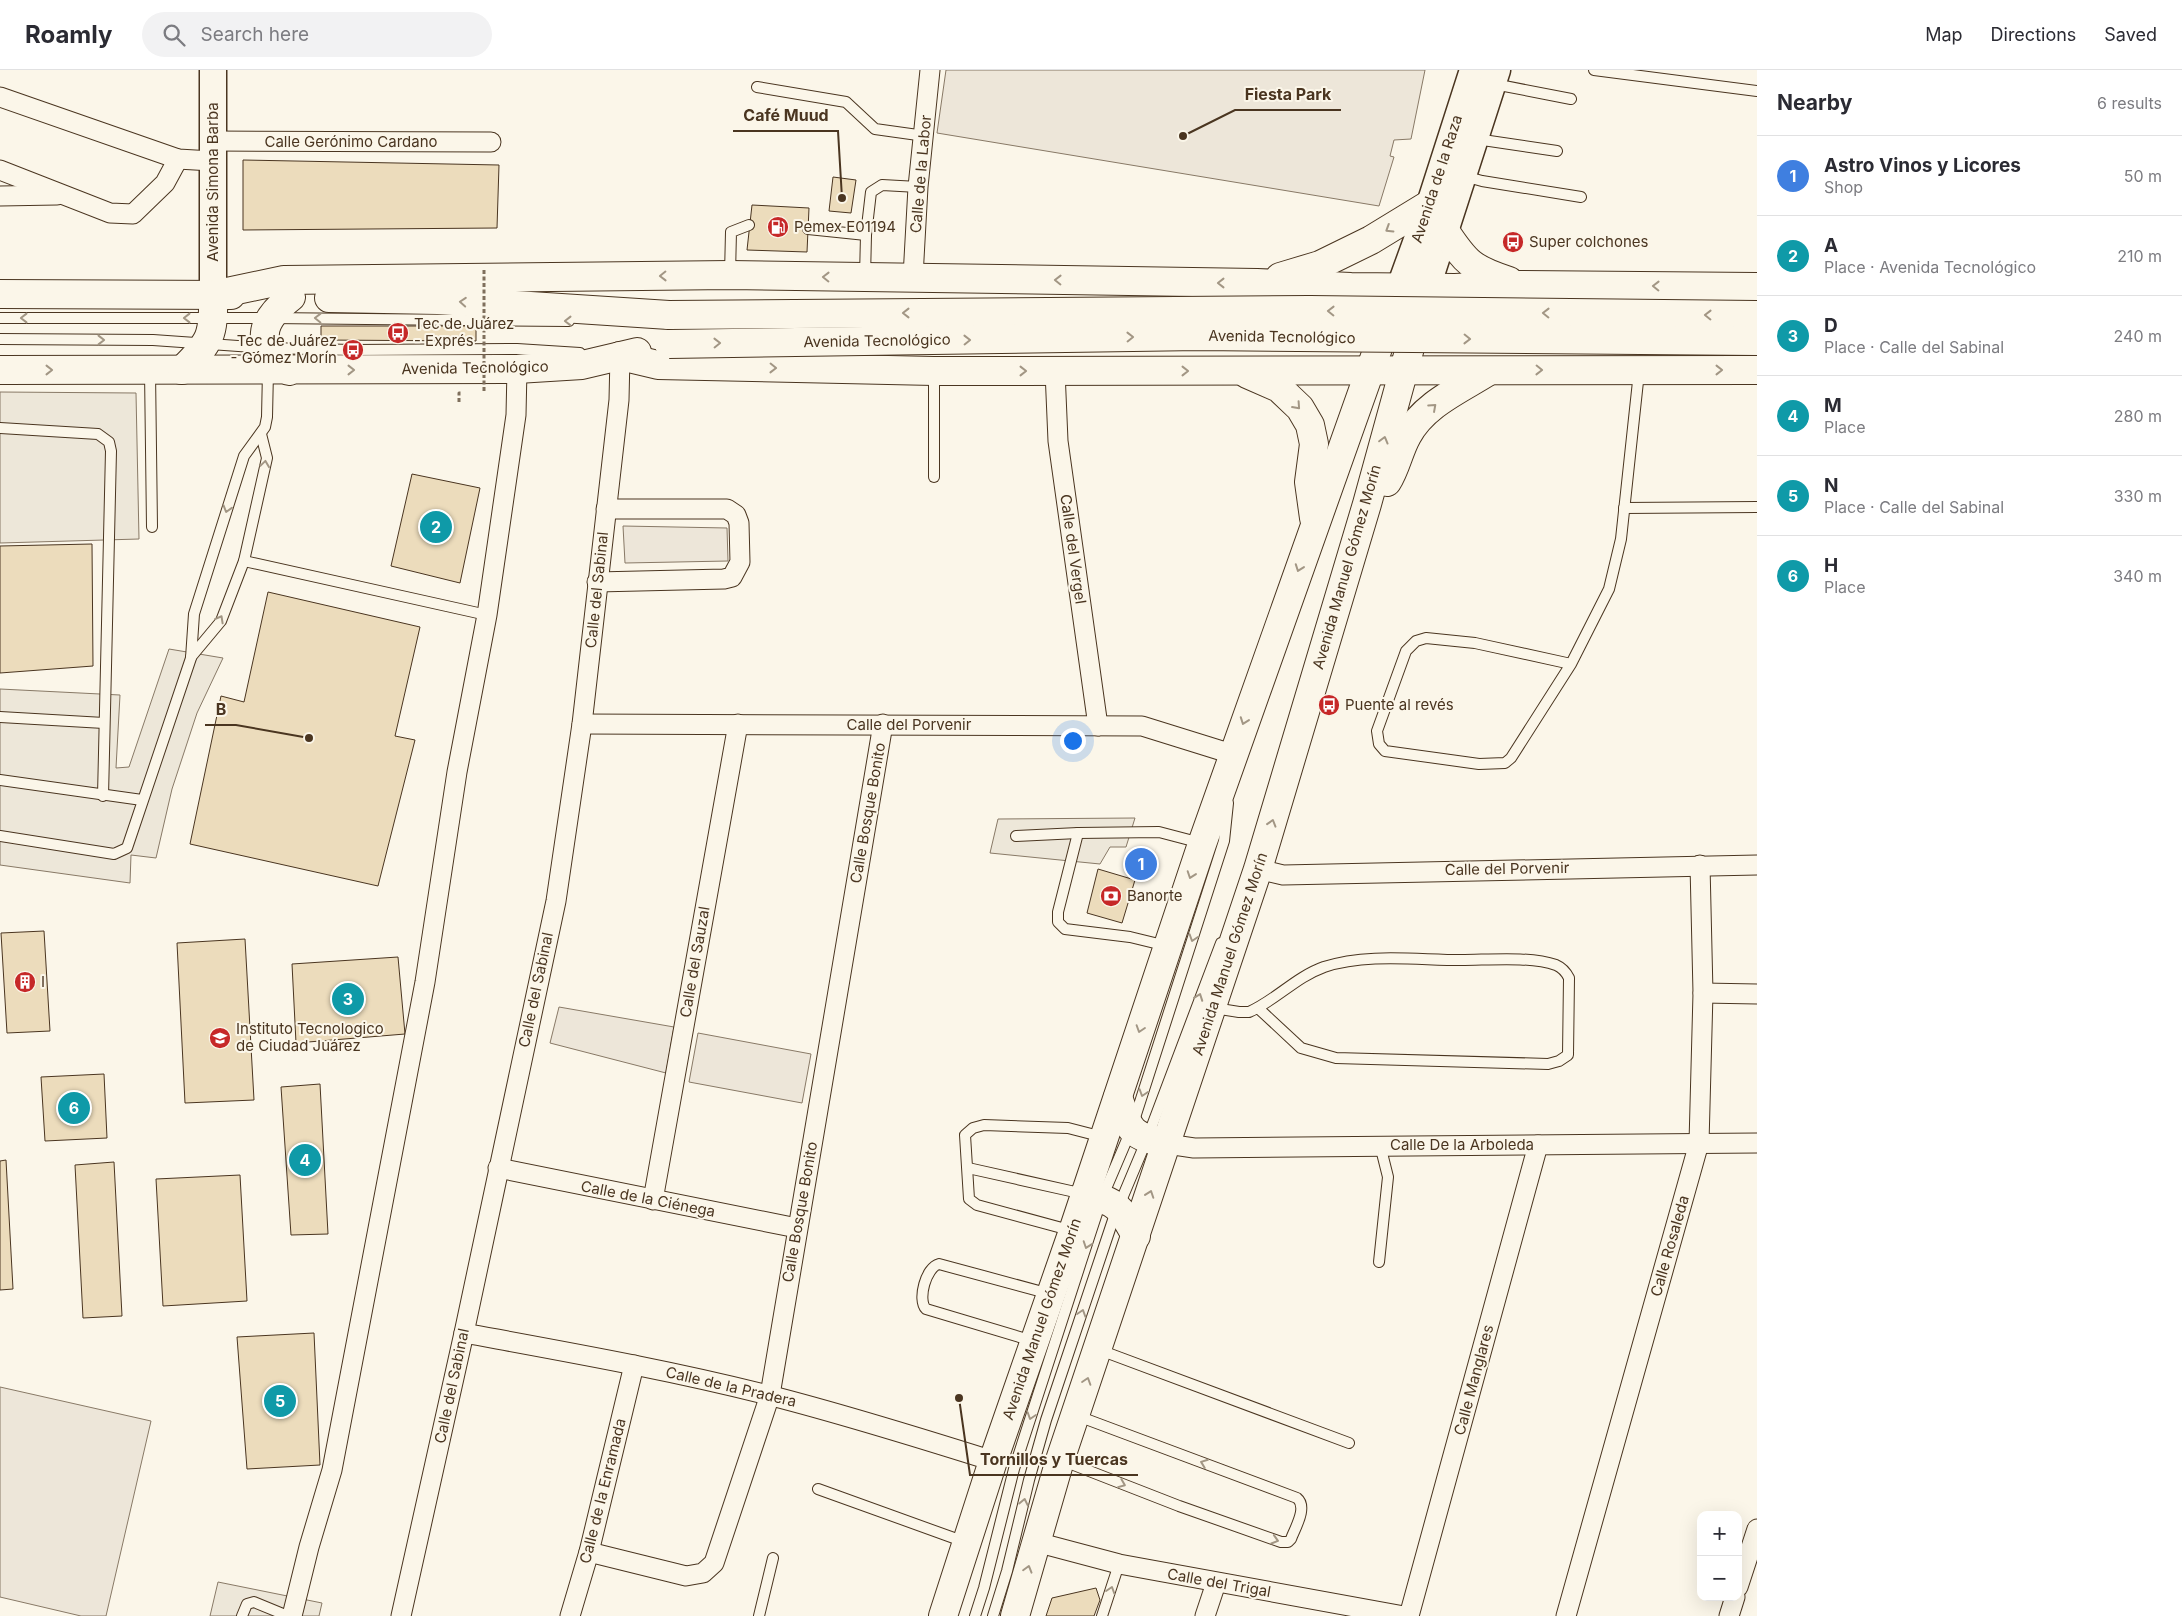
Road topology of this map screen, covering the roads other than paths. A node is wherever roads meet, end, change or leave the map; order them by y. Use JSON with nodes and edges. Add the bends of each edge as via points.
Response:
{"nodes":[{"id":1,"x":212,"y":70,"type":"edge"},
{"id":2,"x":930,"y":70,"type":"edge"},
{"id":3,"x":1594,"y":70,"type":"edge"},
{"id":4,"x":1488,"y":75,"type":"edge"},
{"id":5,"x":756,"y":87,"type":"dead end"},
{"id":6,"x":1757,"y":91,"type":"edge"},
{"id":7,"x":0,"y":97,"type":"edge"},
{"id":8,"x":1571,"y":99,"type":"dead end"},
{"id":9,"x":925,"y":136,"type":"junction"},
{"id":10,"x":1475,"y":138,"type":"junction"},
{"id":11,"x":491,"y":142,"type":"dead end"},
{"id":12,"x":212,"y":151,"type":"junction"},
{"id":13,"x":1557,"y":151,"type":"dead end"},
{"id":14,"x":178,"y":159,"type":"junction"},
{"id":15,"x":0,"y":170,"type":"edge"},
{"id":16,"x":1463,"y":175,"type":"junction"},
{"id":17,"x":918,"y":187,"type":"junction"},
{"id":18,"x":65,"y":195,"type":"junction"},
{"id":19,"x":0,"y":196,"type":"edge"},
{"id":20,"x":1581,"y":197,"type":"dead end"},
{"id":21,"x":1430,"y":204,"type":"junction"},
{"id":22,"x":749,"y":225,"type":"dead end"},
{"id":23,"x":808,"y":229,"type":"dead end"},
{"id":24,"x":1445,"y":231,"type":"junction"},
{"id":25,"x":866,"y":235,"type":"junction"},
{"id":26,"x":730,"y":276,"type":"junction"},
{"id":27,"x":865,"y":277,"type":"junction"},
{"id":28,"x":913,"y":277,"type":"junction"},
{"id":29,"x":1257,"y":283,"type":"junction"},
{"id":30,"x":1520,"y":285,"type":"junction"},
{"id":31,"x":1352,"y":287,"type":"junction"},
{"id":32,"x":1400,"y":287,"type":"junction"},
{"id":33,"x":1427,"y":287,"type":"junction"},
{"id":34,"x":1455,"y":288,"type":"junction"},
{"id":35,"x":1757,"y":288,"type":"edge"},
{"id":36,"x":0,"y":294,"type":"edge"},
{"id":37,"x":291,"y":297,"type":"junction"},
{"id":38,"x":213,"y":306,"type":"junction"},
{"id":39,"x":669,"y":315,"type":"junction"},
{"id":40,"x":1757,"y":315,"type":"edge"},
{"id":41,"x":0,"y":318,"type":"edge"},
{"id":42,"x":270,"y":318,"type":"junction"},
{"id":43,"x":578,"y":322,"type":"dead end"},
{"id":44,"x":605,"y":322,"type":"dead end"},
{"id":45,"x":0,"y":339,"type":"edge"},
{"id":46,"x":1757,"y":341,"type":"edge"},
{"id":47,"x":207,"y":344,"type":"junction"},
{"id":48,"x":620,"y":356,"type":"junction"},
{"id":49,"x":275,"y":363,"type":"junction"},
{"id":50,"x":518,"y":369,"type":"junction"},
{"id":51,"x":0,"y":370,"type":"edge"},
{"id":52,"x":182,"y":370,"type":"junction"},
{"id":53,"x":1356,"y":370,"type":"junction"},
{"id":54,"x":1403,"y":370,"type":"junction"},
{"id":55,"x":1450,"y":370,"type":"junction"},
{"id":56,"x":1491,"y":370,"type":"junction"},
{"id":57,"x":1757,"y":370,"type":"edge"},
{"id":58,"x":150,"y":371,"type":"junction"},
{"id":59,"x":1639,"y":371,"type":"junction"},
{"id":60,"x":934,"y":372,"type":"junction"},
{"id":61,"x":1055,"y":372,"type":"junction"},
{"id":62,"x":1241,"y":372,"type":"junction"},
{"id":63,"x":0,"y":428,"type":"edge"},
{"id":64,"x":261,"y":434,"type":"junction"},
{"id":65,"x":934,"y":477,"type":"dead end"},
{"id":66,"x":1367,"y":504,"type":"junction"},
{"id":67,"x":1757,"y":507,"type":"edge"},
{"id":68,"x":1624,"y":508,"type":"junction"},
{"id":69,"x":606,"y":509,"type":"junction"},
{"id":70,"x":1315,"y":522,"type":"junction"},
{"id":71,"x":152,"y":527,"type":"dead end"},
{"id":72,"x":244,"y":561,"type":"junction"},
{"id":73,"x":597,"y":582,"type":"junction"},
{"id":74,"x":488,"y":615,"type":"junction"},
{"id":75,"x":190,"y":658,"type":"junction"},
{"id":76,"x":1571,"y":664,"type":"junction"},
{"id":77,"x":0,"y":716,"type":"edge"},
{"id":78,"x":104,"y":723,"type":"junction"},
{"id":79,"x":582,"y":724,"type":"junction"},
{"id":80,"x":738,"y":724,"type":"junction"},
{"id":81,"x":883,"y":724,"type":"junction"},
{"id":82,"x":1098,"y":726,"type":"junction"},
{"id":83,"x":1232,"y":754,"type":"junction"},
{"id":84,"x":0,"y":780,"type":"edge"},
{"id":85,"x":103,"y":796,"type":"junction"},
{"id":86,"x":142,"y":800,"type":"junction"},
{"id":87,"x":1078,"y":833,"type":"junction"},
{"id":88,"x":0,"y":836,"type":"edge"},
{"id":89,"x":1016,"y":836,"type":"dead end"},
{"id":90,"x":1202,"y":844,"type":"junction"},
{"id":91,"x":1700,"y":865,"type":"junction"},
{"id":92,"x":1757,"y":865,"type":"edge"},
{"id":93,"x":1258,"y":869,"type":"junction"},
{"id":94,"x":1167,"y":946,"type":"junction"},
{"id":95,"x":1702,"y":993,"type":"junction"},
{"id":96,"x":1757,"y":994,"type":"edge"},
{"id":97,"x":1213,"y":1007,"type":"junction"},
{"id":98,"x":1258,"y":1008,"type":"junction"},
{"id":99,"x":1118,"y":1097,"type":"junction"},
{"id":100,"x":1104,"y":1137,"type":"junction"},
{"id":101,"x":1148,"y":1138,"type":"junction"},
{"id":102,"x":1699,"y":1143,"type":"junction"},
{"id":103,"x":1757,"y":1143,"type":"edge"},
{"id":104,"x":1380,"y":1145,"type":"junction"},
{"id":105,"x":1538,"y":1145,"type":"junction"},
{"id":106,"x":498,"y":1168,"type":"junction"},
{"id":107,"x":968,"y":1168,"type":"junction"},
{"id":108,"x":653,"y":1200,"type":"junction"},
{"id":109,"x":1102,"y":1200,"type":"junction"},
{"id":110,"x":797,"y":1228,"type":"junction"},
{"id":111,"x":1073,"y":1231,"type":"junction"},
{"id":112,"x":1136,"y":1236,"type":"junction"},
{"id":113,"x":1379,"y":1262,"type":"dead end"},
{"id":114,"x":1051,"y":1294,"type":"junction"},
{"id":115,"x":464,"y":1333,"type":"junction"},
{"id":116,"x":1035,"y":1342,"type":"junction"},
{"id":117,"x":1097,"y":1349,"type":"junction"},
{"id":118,"x":634,"y":1365,"type":"junction"},
{"id":119,"x":770,"y":1395,"type":"junction"},
{"id":120,"x":1075,"y":1415,"type":"junction"},
{"id":121,"x":1349,"y":1443,"type":"dead end"},
{"id":122,"x":1060,"y":1460,"type":"junction"},
{"id":123,"x":993,"y":1461,"type":"junction"},
{"id":124,"x":818,"y":1489,"type":"dead end"},
{"id":125,"x":1756,"y":1532,"type":"edge"},
{"id":126,"x":1036,"y":1542,"type":"junction"},
{"id":127,"x":967,"y":1543,"type":"junction"},
{"id":128,"x":589,"y":1552,"type":"junction"},
{"id":129,"x":773,"y":1558,"type":"dead end"},
{"id":130,"x":1119,"y":1564,"type":"junction"},
{"id":131,"x":1742,"y":1575,"type":"edge"},
{"id":132,"x":1216,"y":1583,"type":"junction"},
{"id":133,"x":1734,"y":1601,"type":"edge"},
{"id":134,"x":242,"y":1616,"type":"edge"},
{"id":135,"x":290,"y":1616,"type":"edge"},
{"id":136,"x":401,"y":1616,"type":"edge"},
{"id":137,"x":570,"y":1616,"type":"edge"},
{"id":138,"x":759,"y":1616,"type":"edge"},
{"id":139,"x":943,"y":1616,"type":"edge"},
{"id":140,"x":975,"y":1616,"type":"edge"},
{"id":141,"x":993,"y":1616,"type":"edge"},
{"id":142,"x":1014,"y":1616,"type":"edge"},
{"id":143,"x":1102,"y":1616,"type":"edge"},
{"id":144,"x":1205,"y":1616,"type":"edge"},
{"id":145,"x":1404,"y":1616,"type":"edge"},
{"id":146,"x":1409,"y":1616,"type":"edge"},
{"id":147,"x":1566,"y":1616,"type":"edge"},
{"id":148,"x":1729,"y":1616,"type":"edge"}],
"edges":[{"from":1,"to":12,"type":"main road","name":"Avenida Simona Barba"},
{"from":2,"to":9,"type":"street","name":"Calle de la Labor"},
{"from":3,"to":6,"type":"lane"},
{"from":4,"to":8,"type":"lane"},
{"from":4,"to":10,"type":"main road","name":"Avenida de la Raza"},
{"from":4,"to":21,"type":"main road","name":"Avenida de la Raza"},
{"from":5,"to":9,"type":"lane","via":[[846,102],[875,129]]},
{"from":7,"to":14,"type":"street","name":"Calle Gerónimo Cardano"},
{"from":9,"to":17,"type":"street","name":"Calle de la Labor"},
{"from":10,"to":13,"type":"lane"},
{"from":10,"to":16,"type":"main road","name":"Avenida de la Raza"},
{"from":11,"to":12,"type":"street","name":"Calle Gerónimo Cardano"},
{"from":12,"to":14,"type":"street","name":"Calle Gerónimo Cardano"},
{"from":12,"to":38,"type":"main road","name":"Avenida Simona Barba"},
{"from":14,"to":18,"type":"street","via":[[165,183],[133,214],[110,212]]},
{"from":15,"to":18,"type":"street"},
{"from":16,"to":20,"type":"lane","via":[[1482,182]]},
{"from":16,"to":24,"type":"main road","name":"Avenida de la Raza"},
{"from":17,"to":25,"type":"lane","via":[[882,185],[871,192]]},
{"from":17,"to":28,"type":"street","name":"Calle de la Labor"},
{"from":18,"to":19,"type":"street"},
{"from":21,"to":29,"type":"main road","one_way":true,"via":[[1371,240],[1320,265]]},
{"from":21,"to":32,"type":"main road","name":"Avenida de la Raza"},
{"from":22,"to":26,"type":"lane","via":[[731,232]]},
{"from":23,"to":25,"type":"lane"},
{"from":24,"to":30,"type":"main road","via":[[1472,266]]},
{"from":24,"to":33,"type":"main road","name":"Avenida de la Raza"},
{"from":25,"to":27,"type":"lane"},
{"from":27,"to":26,"type":"main road","one_way":true},
{"from":26,"to":38,"type":"main road","one_way":true,"via":[[284,280]]},
{"from":27,"to":28,"type":"main road"},
{"from":29,"to":28,"type":"main road","one_way":true},
{"from":29,"to":31,"type":"main road"},
{"from":30,"to":34,"type":"main road"},
{"from":35,"to":30,"type":"main road","one_way":true},
{"from":31,"to":32,"type":"main road"},
{"from":31,"to":53,"type":"main road","via":[[1368,314],[1371,332]]},
{"from":32,"to":33,"type":"main road"},
{"from":32,"to":53,"type":"main road"},
{"from":33,"to":34,"type":"main road"},
{"from":33,"to":54,"type":"main road","name":"Avenida Manuel Gómez Morín"},
{"from":34,"to":55,"type":"main road","via":[[1436,314],[1432,336],[1437,352]]},
{"from":36,"to":38,"type":"main road","name":"Avenida Tecnológico"},
{"from":37,"to":38,"type":"main road","name":"Avenida Tecnológico"},
{"from":39,"to":37,"type":"main road","name":"Avenida Tecnológico","one_way":true,"via":[[438,300]]},
{"from":37,"to":42,"type":"main road"},
{"from":38,"to":41,"type":"lane","one_way":true},
{"from":38,"to":42,"type":"lane"},
{"from":38,"to":47,"type":"main road"},
{"from":40,"to":39,"type":"main road","name":"Avenida Tecnológico","one_way":true,"bridge":true,"via":[[1310,310]]},
{"from":39,"to":44,"type":"lane"},
{"from":43,"to":42,"type":"lane","one_way":true},
{"from":42,"to":49,"type":"main road","via":[[265,339]]},
{"from":45,"to":47,"type":"lane","one_way":true,"via":[[153,340]]},
{"from":48,"to":46,"type":"main road","name":"Avenida Tecnológico","one_way":true,"bridge":true,"via":[[669,344],[1199,336]]},
{"from":47,"to":49,"type":"lane"},
{"from":47,"to":52,"type":"main road"},
{"from":48,"to":49,"type":"lane","via":[[517,349],[353,350]]},
{"from":48,"to":50,"type":"main road","name":"Avenida Tecnológico","via":[[582,365]]},
{"from":48,"to":60,"type":"main road","one_way":true,"via":[[658,365]]},
{"from":48,"to":69,"type":"street","name":"Calle del Sabinal","via":[[619,400]]},
{"from":49,"to":50,"type":"main road","name":"Avenida Tecnológico","one_way":true},
{"from":49,"to":52,"type":"main road","name":"Avenida Tecnológico"},
{"from":49,"to":64,"type":"lane","via":[[267,417]]},
{"from":50,"to":74,"type":"street","via":[[516,415]]},
{"from":51,"to":58,"type":"main road","name":"Avenida Tecnológico","one_way":true},
{"from":52,"to":58,"type":"main road","name":"Avenida Tecnológico"},
{"from":53,"to":54,"type":"main road"},
{"from":53,"to":62,"type":"main road"},
{"from":53,"to":70,"type":"main road","name":"Avenida Manuel Gómez Morín"},
{"from":54,"to":55,"type":"main road"},
{"from":66,"to":54,"type":"main road","name":"Avenida Manuel Gómez Morín","one_way":true},
{"from":55,"to":56,"type":"main road"},
{"from":56,"to":59,"type":"main road","one_way":true},
{"from":66,"to":56,"type":"main road","one_way":true,"via":[[1388,481],[1408,434],[1428,411],[1444,397]]},
{"from":59,"to":57,"type":"main road","one_way":true},
{"from":58,"to":71,"type":"lane"},
{"from":59,"to":68,"type":"lane"},
{"from":60,"to":61,"type":"main road","one_way":true},
{"from":60,"to":65,"type":"lane"},
{"from":61,"to":62,"type":"main road","one_way":true},
{"from":61,"to":82,"type":"street","name":"Calle del Vergel","via":[[1058,441]]},
{"from":62,"to":70,"type":"main road","one_way":true,"via":[[1278,388],[1300,408],[1310,425],[1314,444],[1309,482]]},
{"from":63,"to":78,"type":"lane","via":[[98,434],[108,442],[111,451]]},
{"from":72,"to":64,"type":"lane","one_way":true,"via":[[267,458]]},
{"from":64,"to":75,"type":"lane","one_way":true,"via":[[244,456],[194,614]]},
{"from":93,"to":66,"type":"main road","name":"Avenida Manuel Gómez Morín","one_way":true},
{"from":67,"to":68,"type":"lane"},
{"from":68,"to":76,"type":"lane","via":[[1621,539],[1609,589]]},
{"from":69,"to":73,"type":"street","name":"Calle del Sabinal"},
{"from":69,"to":73,"type":"street","via":[[727,509],[736,515],[739,523],[740,562],[732,577],[724,579]]},
{"from":70,"to":83,"type":"main road","name":"Avenida Manuel Gómez Morín","one_way":true},
{"from":72,"to":74,"type":"lane"},
{"from":75,"to":72,"type":"lane","one_way":true,"via":[[220,620]]},
{"from":73,"to":79,"type":"street","name":"Calle del Sabinal"},
{"from":74,"to":135,"type":"street","via":[[457,772],[425,982],[332,1470]]},
{"from":75,"to":86,"type":"lane"},
{"from":76,"to":76,"type":"lane","via":[[1505,763],[1479,764],[1385,752],[1379,744],[1377,732],[1406,651],[1416,641],[1426,638],[1475,643]]},
{"from":77,"to":78,"type":"lane"},
{"from":78,"to":85,"type":"lane"},
{"from":79,"to":80,"type":"street","name":"Calle del Porvenir"},
{"from":79,"to":106,"type":"street","name":"Calle del Sabinal","via":[[556,901]]},
{"from":80,"to":81,"type":"street","name":"Calle del Porvenir"},
{"from":80,"to":108,"type":"street","name":"Calle del Sauzal"},
{"from":81,"to":82,"type":"street","name":"Calle del Porvenir"},
{"from":81,"to":110,"type":"street","name":"Calle Bosque Bonito"},
{"from":82,"to":83,"type":"street","name":"Calle del Porvenir","via":[[1142,726]]},
{"from":83,"to":90,"type":"main road","name":"Avenida Manuel Gómez Morín"},
{"from":83,"to":101,"type":"lane","one_way":true,"via":[[1224,841]]},
{"from":84,"to":85,"type":"lane"},
{"from":85,"to":86,"type":"lane"},
{"from":86,"to":88,"type":"lane","via":[[127,848],[120,853],[109,854]]},
{"from":87,"to":89,"type":"lane"},
{"from":87,"to":90,"type":"lane","via":[[1159,832]]},
{"from":87,"to":94,"type":"lane","via":[[1058,922],[1065,929],[1130,937]]},
{"from":90,"to":94,"type":"main road","name":"Avenida Manuel Gómez Morín","one_way":true},
{"from":91,"to":92,"type":"street","name":"Calle del Porvenir"},
{"from":91,"to":93,"type":"street","name":"Calle del Porvenir","via":[[1283,875]]},
{"from":91,"to":95,"type":"street","name":"Calle Rosaleda"},
{"from":93,"to":97,"type":"main road","name":"Avenida Manuel Gómez Morín"},
{"from":101,"to":93,"type":"lane","one_way":true,"via":[[1215,955]]},
{"from":94,"to":99,"type":"main road","name":"Avenida Manuel Gómez Morín","one_way":true},
{"from":95,"to":96,"type":"street"},
{"from":95,"to":102,"type":"street","name":"Calle Rosaleda"},
{"from":97,"to":98,"type":"lane","via":[[1240,1012]]},
{"from":97,"to":101,"type":"main road","name":"Avenida Manuel Gómez Morín"},
{"from":98,"to":98,"type":"lane","via":[[1303,977],[1323,967],[1344,962],[1376,959],[1549,963],[1562,968],[1568,978],[1568,1054],[1548,1064],[1336,1058],[1301,1048]]},
{"from":99,"to":100,"type":"main road","name":"Avenida Manuel Gómez Morín"},
{"from":99,"to":101,"type":"main road","via":[[1127,1124]]},
{"from":100,"to":107,"type":"lane","via":[[1068,1128],[984,1125],[965,1135]]},
{"from":100,"to":109,"type":"main road","name":"Avenida Manuel Gómez Morín"},
{"from":101,"to":104,"type":"street","name":"Calle De la Arboleda","via":[[1194,1148]]},
{"from":101,"to":109,"type":"lane"},
{"from":101,"to":109,"type":"lane"},
{"from":112,"to":101,"type":"main road","name":"Avenida Manuel Gómez Morín","one_way":true},
{"from":102,"to":103,"type":"street","name":"Calle De la Arboleda"},
{"from":102,"to":105,"type":"street","name":"Calle De la Arboleda"},
{"from":102,"to":147,"type":"street","name":"Calle Rosaleda"},
{"from":104,"to":105,"type":"street","name":"Calle De la Arboleda"},
{"from":104,"to":113,"type":"lane","via":[[1388,1177]]},
{"from":105,"to":146,"type":"street","name":"Calle Manglares"},
{"from":106,"to":108,"type":"street","name":"Calle de la Ciénega"},
{"from":106,"to":115,"type":"street","name":"Calle del Sabinal"},
{"from":107,"to":109,"type":"lane"},
{"from":107,"to":111,"type":"lane","via":[[969,1199],[977,1205]]},
{"from":108,"to":110,"type":"street","name":"Calle de la Ciénega"},
{"from":109,"to":111,"type":"main road","name":"Avenida Manuel Gómez Morín"},
{"from":109,"to":112,"type":"main road"},
{"from":109,"to":140,"type":"lane","one_way":true,"via":[[1014,1469]]},
{"from":141,"to":109,"type":"lane","one_way":true,"via":[[1046,1420],[1113,1220]]},
{"from":110,"to":119,"type":"street","name":"Calle Bosque Bonito"},
{"from":111,"to":114,"type":"main road","name":"Avenida Manuel Gómez Morín"},
{"from":112,"to":117,"type":"main road","name":"Avenida Manuel Gómez Morín"},
{"from":114,"to":116,"type":"main road","name":"Avenida Manuel Gómez Morín"},
{"from":114,"to":116,"type":"lane","via":[[939,1264],[930,1270],[921,1299],[926,1309]]},
{"from":115,"to":118,"type":"street","name":"Calle de la Pradera"},
{"from":115,"to":136,"type":"street","name":"Calle del Sabinal"},
{"from":116,"to":123,"type":"main road","name":"Avenida Manuel Gómez Morín"},
{"from":120,"to":117,"type":"main road","name":"Avenida Manuel Gómez Morín","one_way":true},
{"from":117,"to":121,"type":"lane"},
{"from":118,"to":119,"type":"street","name":"Calle de la Pradera"},
{"from":118,"to":128,"type":"street","name":"Calle de la Enramada"},
{"from":119,"to":123,"type":"street","name":"Calle de la Pradera"},
{"from":119,"to":128,"type":"street","name":"Calle Bosque Bonito","via":[[714,1563],[709,1569],[686,1576]]},
{"from":120,"to":122,"type":"main road","name":"Avenida Manuel Gómez Morín"},
{"from":122,"to":120,"type":"lane","one_way":true,"via":[[1281,1542],[1292,1539],[1302,1507],[1297,1498]]},
{"from":122,"to":126,"type":"main road","name":"Avenida Manuel Gómez Morín"},
{"from":123,"to":127,"type":"main road","name":"Avenida Manuel Gómez Morín"},
{"from":124,"to":127,"type":"lane"},
{"from":125,"to":131,"type":"street"},
{"from":126,"to":130,"type":"street","name":"Calle del Trigal"},
{"from":142,"to":126,"type":"main road","name":"Avenida Manuel Gómez Morín","one_way":true},
{"from":127,"to":139,"type":"main road","name":"Avenida Manuel Gómez Morín"},
{"from":128,"to":137,"type":"street","name":"Calle de la Enramada"},
{"from":129,"to":138,"type":"lane"},
{"from":130,"to":132,"type":"street","name":"Calle del Trigal"},
{"from":143,"to":130,"type":"lane","one_way":true},
{"from":132,"to":144,"type":"street"},
{"from":132,"to":145,"type":"street","name":"Calle del Trigal"},
{"from":133,"to":148,"type":"street"},
{"from":134,"to":135,"type":"lane","via":[[247,1604],[254,1602]]}]}
